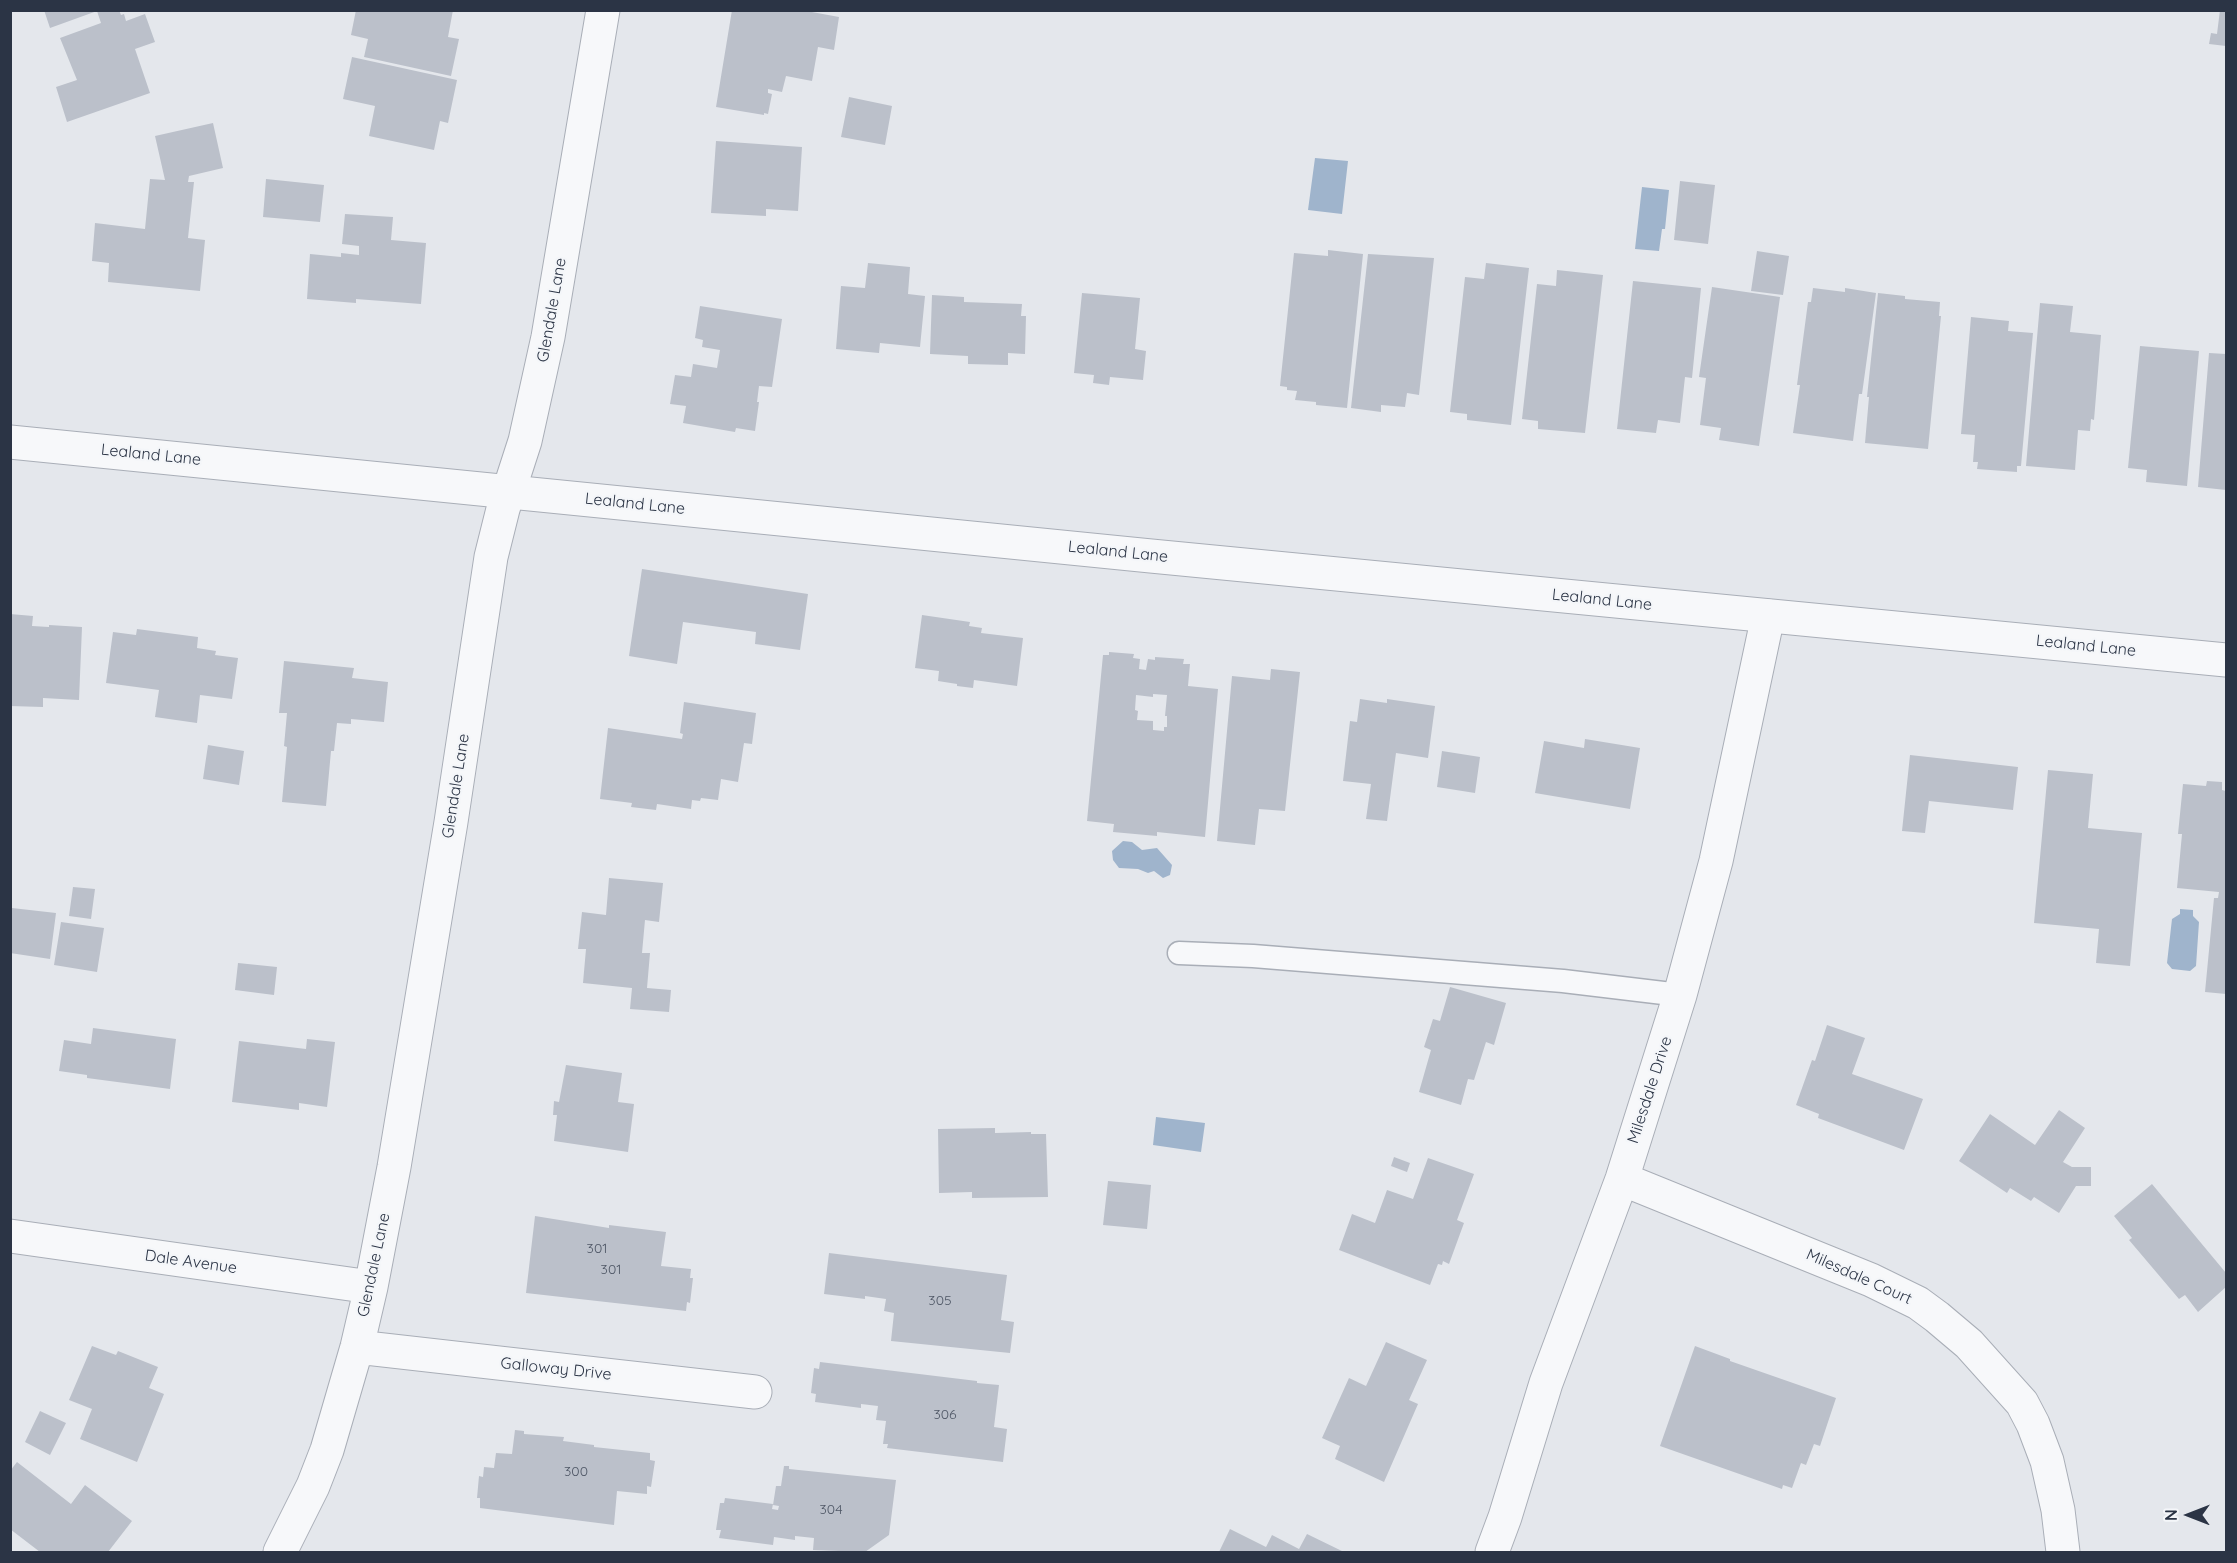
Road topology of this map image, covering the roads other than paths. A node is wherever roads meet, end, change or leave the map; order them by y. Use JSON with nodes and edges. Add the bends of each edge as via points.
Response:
{"nodes":[{"id":1,"x":603,"y":10,"type":"edge"},
{"id":2,"x":10,"y":442,"type":"edge"},
{"id":3,"x":510,"y":491,"type":"junction"},
{"id":4,"x":1767,"y":616,"type":"junction"},
{"id":5,"x":2226,"y":660,"type":"edge"},
{"id":6,"x":1179,"y":953,"type":"dead end"},
{"id":7,"x":1680,"y":994,"type":"junction"},
{"id":8,"x":1622,"y":1179,"type":"junction"},
{"id":9,"x":10,"y":1236,"type":"edge"},
{"id":10,"x":371,"y":1287,"type":"junction"},
{"id":11,"x":357,"y":1347,"type":"junction"},
{"id":12,"x":755,"y":1392,"type":"dead end"},
{"id":13,"x":280,"y":1552,"type":"edge"},
{"id":14,"x":1492,"y":1552,"type":"edge"},
{"id":15,"x":2062,"y":1552,"type":"edge"}],
"edges":[{"from":1,"to":3,"type":"street","name":"Glendale Lane","via":[[548,337]]},
{"from":2,"to":3,"type":"street","name":"Lealand Lane"},
{"from":3,"to":4,"type":"street","name":"Lealand Lane"},
{"from":3,"to":10,"type":"street","name":"Glendale Lane","via":[[491,557],[447,845]]},
{"from":4,"to":5,"type":"street","name":"Lealand Lane"},
{"from":4,"to":7,"type":"street","name":"Milesdale Drive","via":[[1716,861]]},
{"from":6,"to":7,"type":"lane","via":[[1563,981]]},
{"from":7,"to":8,"type":"street","name":"Milesdale Drive"},
{"from":8,"to":14,"type":"street","name":"Milesdale Drive","via":[[1546,1383]]},
{"from":8,"to":15,"type":"street","name":"Milesdale Court","via":[[1871,1280],[1918,1303],[1949,1327],[2002,1379],[2033,1424],[2047,1461]]},
{"from":9,"to":10,"type":"street","name":"Dale Avenue"},
{"from":10,"to":11,"type":"street","name":"Glendale Lane"},
{"from":11,"to":12,"type":"street","name":"Galloway Drive"},
{"from":11,"to":13,"type":"street","name":"Glendale Lane","via":[[327,1450]]}]}
